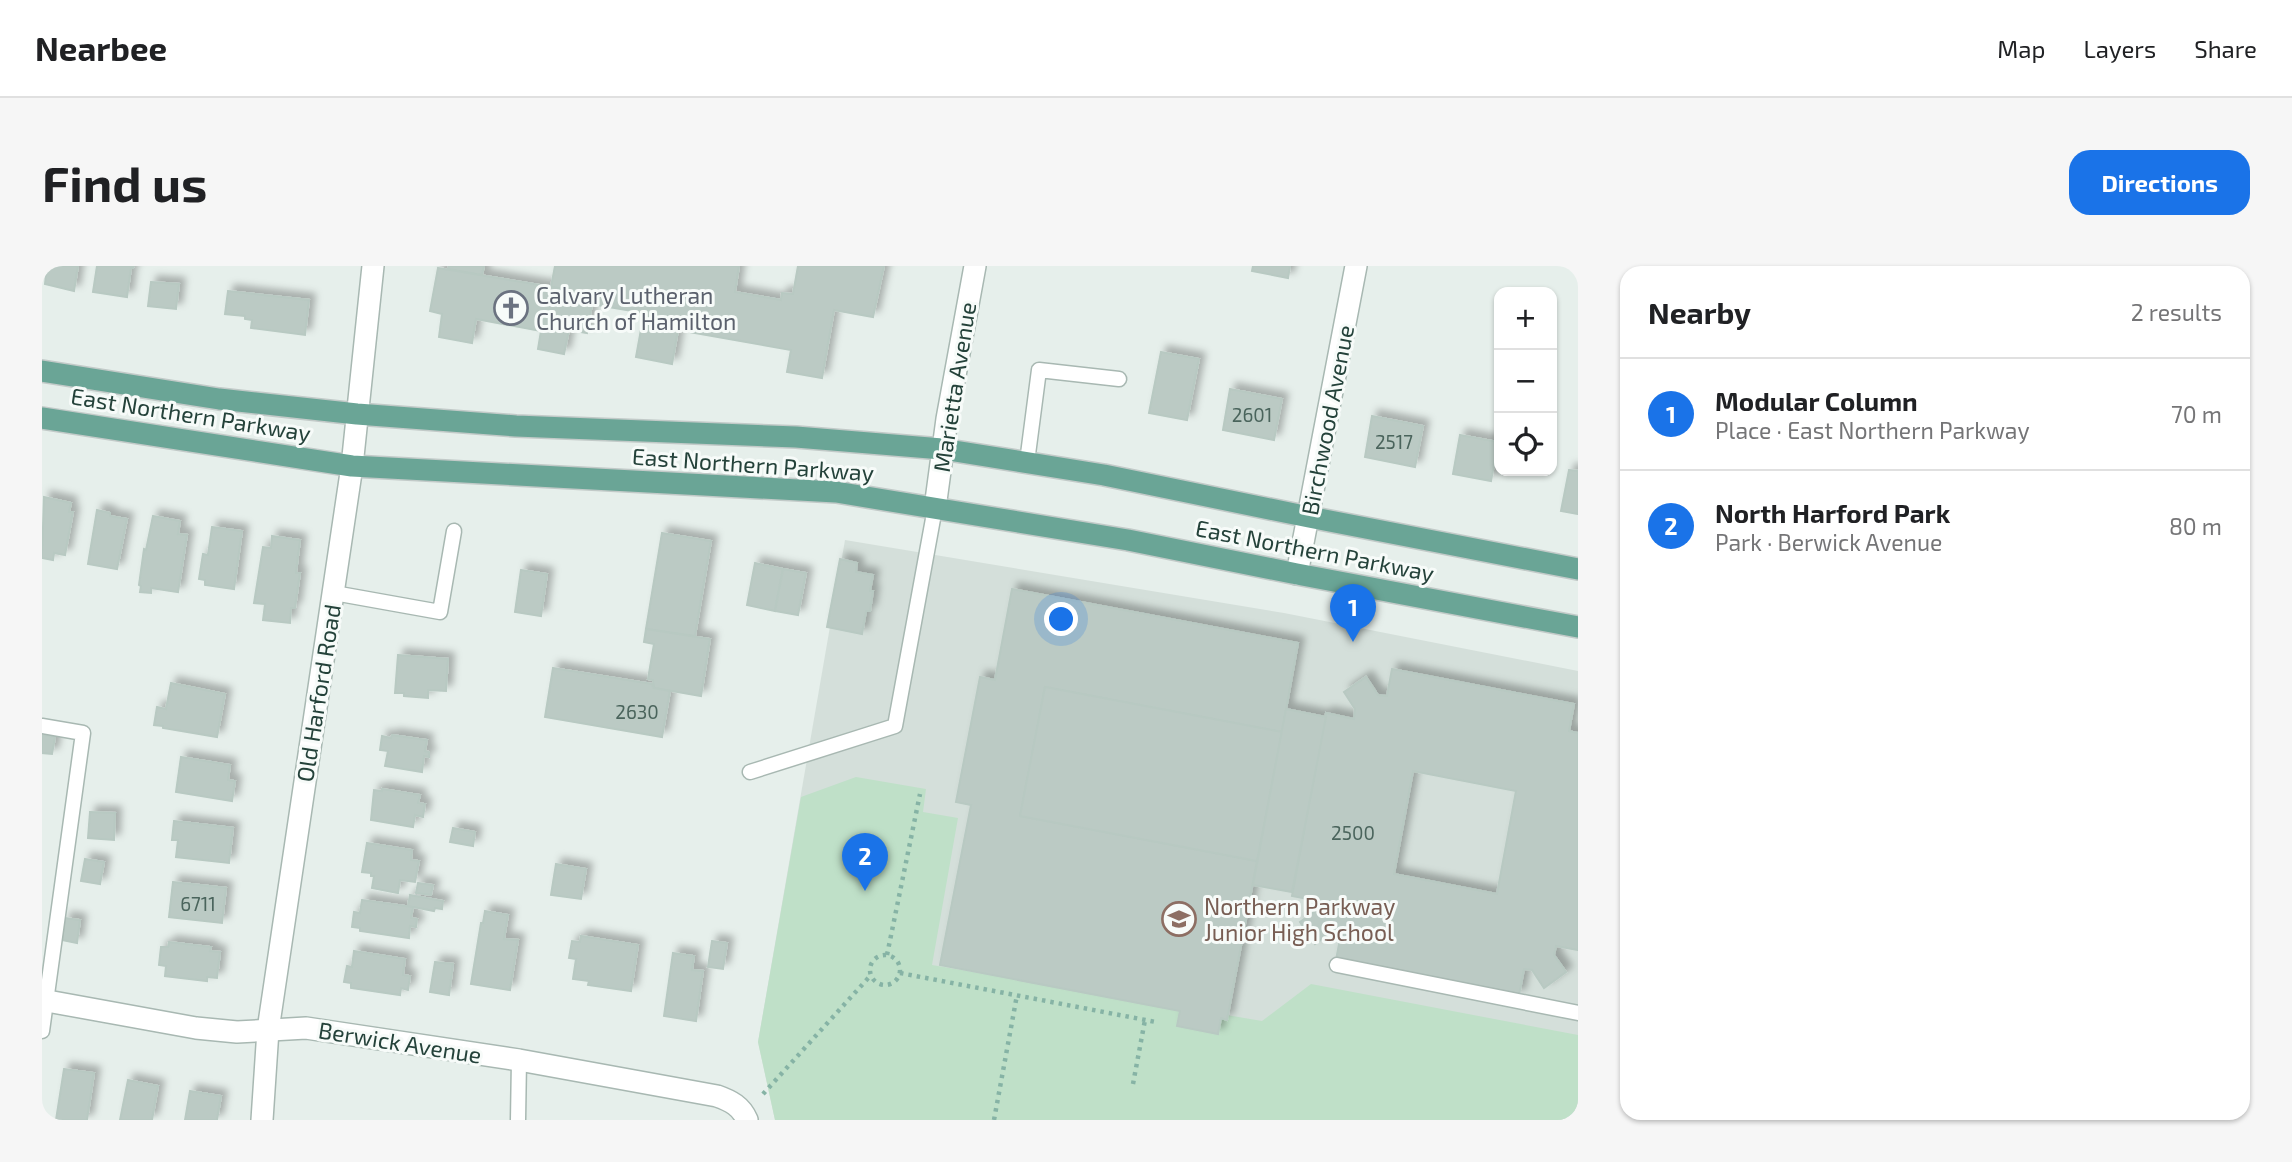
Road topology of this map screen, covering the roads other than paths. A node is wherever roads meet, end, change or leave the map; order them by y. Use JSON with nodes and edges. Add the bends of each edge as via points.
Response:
{"nodes":[{"id":1,"x":373,"y":266,"type":"edge"},
{"id":2,"x":975,"y":266,"type":"edge"},
{"id":3,"x":1356,"y":266,"type":"edge"},
{"id":4,"x":42,"y":371,"type":"edge"},
{"id":5,"x":1119,"y":379,"type":"dead end"},
{"id":6,"x":357,"y":414,"type":"junction"},
{"id":7,"x":42,"y":418,"type":"edge"},
{"id":8,"x":942,"y":449,"type":"junction"},
{"id":9,"x":1027,"y":462,"type":"junction"},
{"id":10,"x":352,"y":466,"type":"junction"},
{"id":11,"x":935,"y":508,"type":"junction"},
{"id":12,"x":1309,"y":517,"type":"junction"},
{"id":13,"x":454,"y":531,"type":"dead end"},
{"id":14,"x":1578,"y":569,"type":"edge"},
{"id":15,"x":1297,"y":574,"type":"junction"},
{"id":16,"x":334,"y":593,"type":"junction"},
{"id":17,"x":1578,"y":626,"type":"edge"},
{"id":18,"x":42,"y":726,"type":"edge"},
{"id":19,"x":750,"y":772,"type":"dead end"},
{"id":20,"x":1337,"y":965,"type":"dead end"},
{"id":21,"x":44,"y":1001,"type":"edge"},
{"id":22,"x":1578,"y":1013,"type":"edge"},
{"id":23,"x":268,"y":1030,"type":"junction"},
{"id":24,"x":42,"y":1031,"type":"edge"},
{"id":25,"x":519,"y":1060,"type":"junction"},
{"id":26,"x":262,"y":1120,"type":"edge"},
{"id":27,"x":518,"y":1120,"type":"edge"},
{"id":28,"x":747,"y":1120,"type":"edge"}],
"edges":[{"from":1,"to":6,"type":"street","name":"Old Harford Road"},
{"from":2,"to":8,"type":"street","name":"Marietta Avenue"},
{"from":3,"to":12,"type":"street","name":"Birchwood Avenue"},
{"from":4,"to":6,"type":"main road","name":"East Northern Parkway","via":[[219,399]]},
{"from":5,"to":9,"type":"lane","via":[[1039,370]]},
{"from":6,"to":8,"type":"main road","name":"East Northern Parkway"},
{"from":6,"to":10,"type":"street","name":"Old Harford Road"},
{"from":7,"to":10,"type":"main road","name":"East Northern Parkway"},
{"from":8,"to":9,"type":"main road","name":"East Northern Parkway"},
{"from":8,"to":11,"type":"street","name":"Marietta Avenue"},
{"from":9,"to":12,"type":"main road","name":"East Northern Parkway"},
{"from":10,"to":11,"type":"main road","name":"East Northern Parkway","via":[[836,492]]},
{"from":10,"to":16,"type":"street","name":"Old Harford Road"},
{"from":11,"to":15,"type":"main road","name":"East Northern Parkway"},
{"from":11,"to":19,"type":"lane","via":[[895,726]]},
{"from":12,"to":14,"type":"main road","name":"East Northern Parkway"},
{"from":12,"to":15,"type":"street","name":"Birchwood Avenue"},
{"from":13,"to":16,"type":"lane","via":[[440,612]]},
{"from":15,"to":17,"type":"main road","name":"East Northern Parkway"},
{"from":16,"to":23,"type":"street","name":"Old Harford Road"},
{"from":18,"to":21,"type":"lane","via":[[83,733]]},
{"from":20,"to":22,"type":"lane"},
{"from":21,"to":23,"type":"street","name":"Berwick Avenue","via":[[196,1028]]},
{"from":21,"to":24,"type":"lane"},
{"from":23,"to":25,"type":"street","name":"Berwick Avenue","via":[[306,1028]]},
{"from":23,"to":26,"type":"street","name":"Old Harford Road"},
{"from":25,"to":27,"type":"lane"},
{"from":25,"to":28,"type":"street","name":"Berwick Avenue","via":[[717,1096],[733,1102]]}]}
